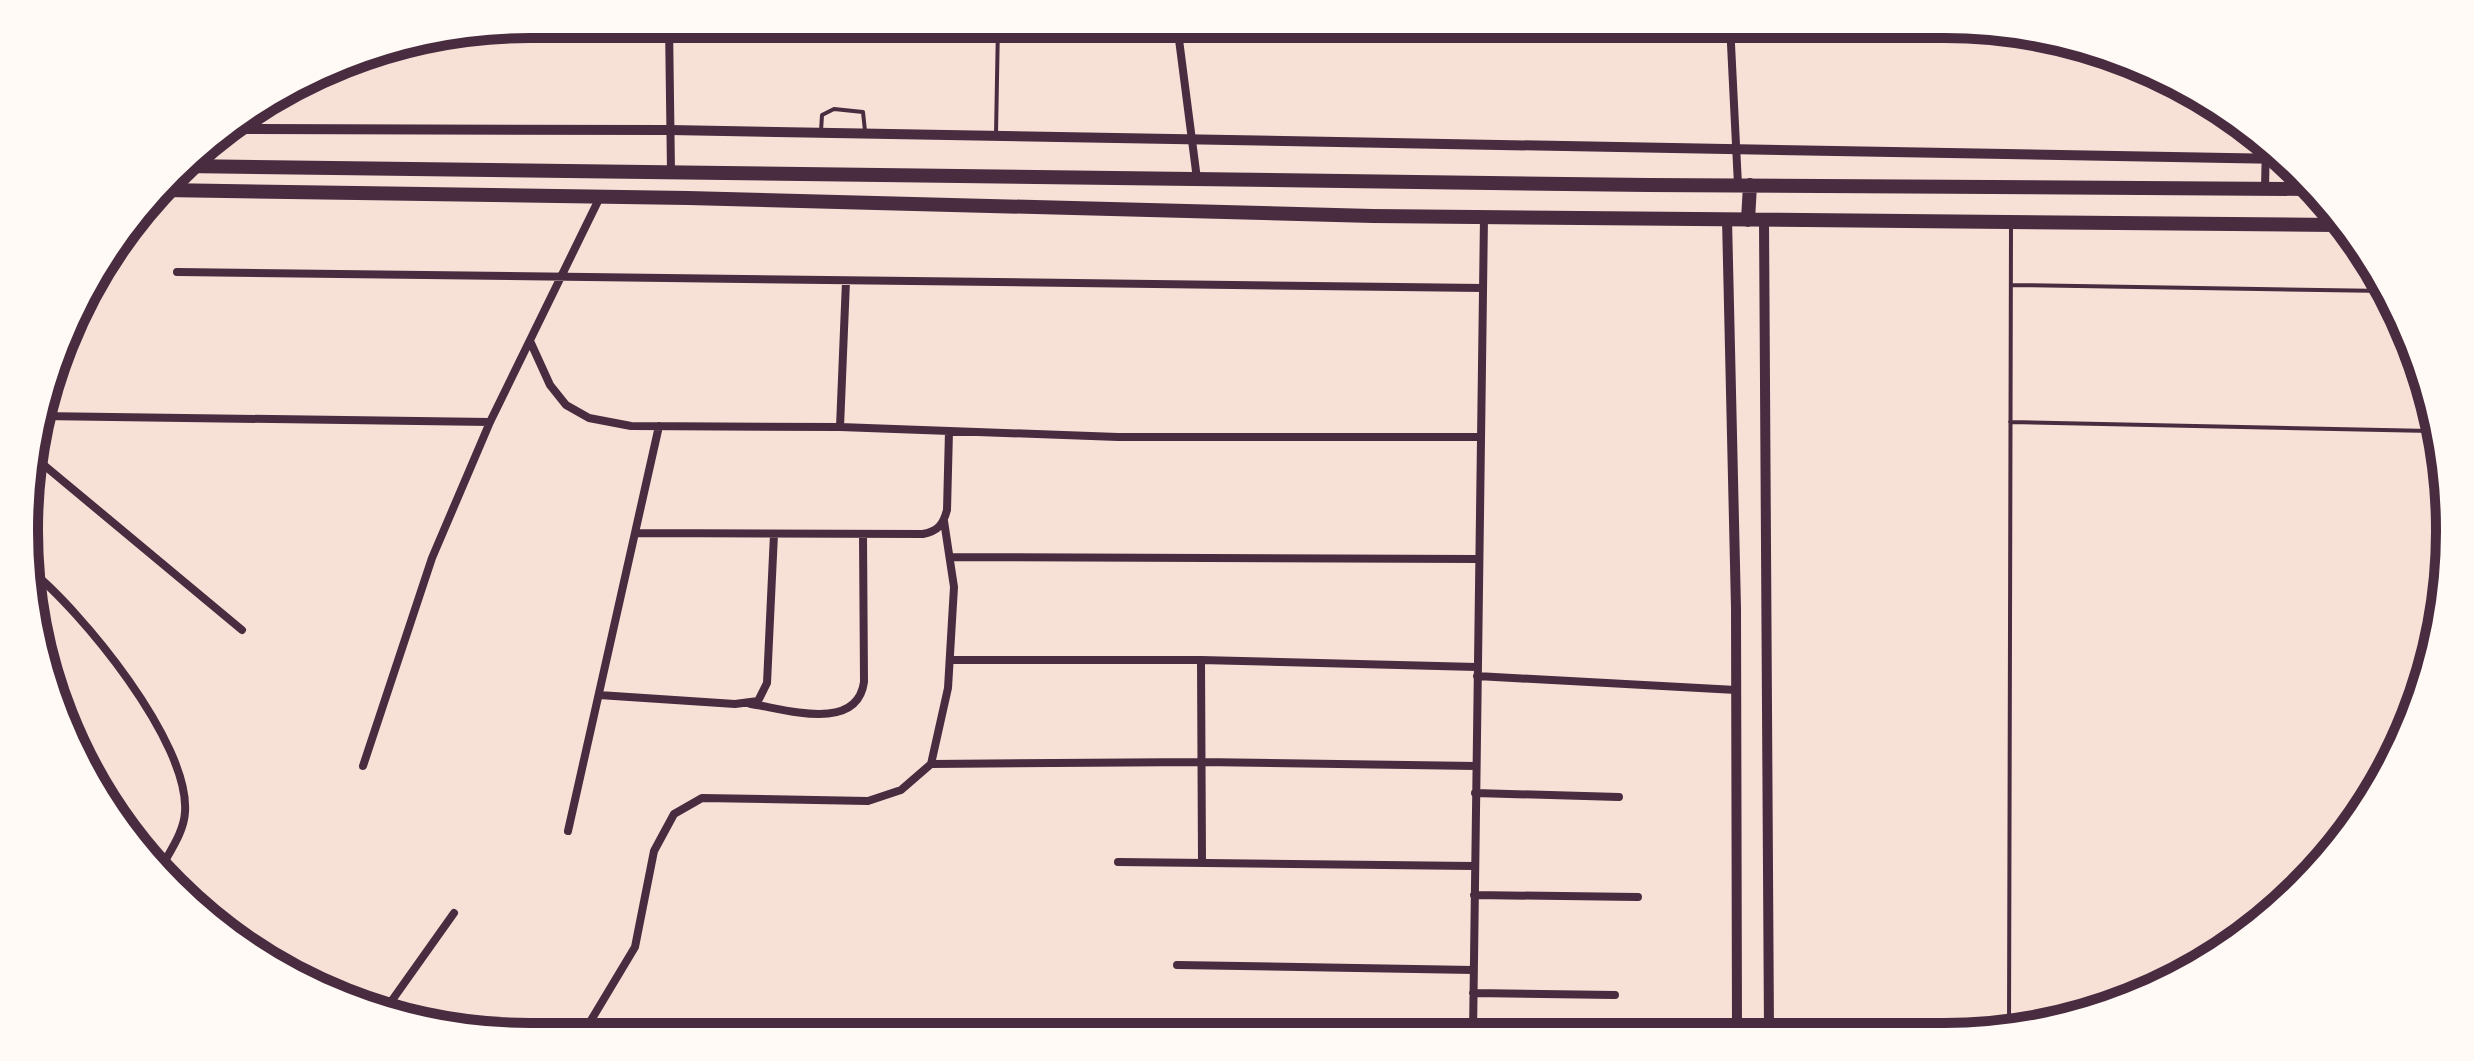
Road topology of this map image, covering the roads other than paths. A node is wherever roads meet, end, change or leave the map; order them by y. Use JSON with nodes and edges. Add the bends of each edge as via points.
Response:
{"nodes":[{"id":1,"x":669,"y":38,"type":"edge"},
{"id":2,"x":998,"y":38,"type":"edge"},
{"id":3,"x":1179,"y":38,"type":"edge"},
{"id":4,"x":1731,"y":38,"type":"edge"},
{"id":5,"x":246,"y":129,"type":"edge"},
{"id":6,"x":670,"y":130,"type":"junction"},
{"id":7,"x":820,"y":133,"type":"junction"},
{"id":8,"x":865,"y":134,"type":"junction"},
{"id":9,"x":996,"y":137,"type":"junction"},
{"id":10,"x":1192,"y":140,"type":"junction"},
{"id":11,"x":1736,"y":146,"type":"junction"},
{"id":12,"x":2266,"y":158,"type":"joint"},
{"id":13,"x":199,"y":166,"type":"edge"},
{"id":14,"x":671,"y":172,"type":"junction"},
{"id":15,"x":1197,"y":179,"type":"junction"},
{"id":16,"x":1744,"y":185,"type":"junction"},
{"id":17,"x":2265,"y":188,"type":"junction"},
{"id":18,"x":2298,"y":189,"type":"edge"},
{"id":19,"x":175,"y":190,"type":"edge"},
{"id":20,"x":600,"y":196,"type":"junction"},
{"id":21,"x":1484,"y":217,"type":"junction"},
{"id":22,"x":1727,"y":219,"type":"junction"},
{"id":23,"x":1748,"y":220,"type":"junction"},
{"id":24,"x":1764,"y":221,"type":"junction"},
{"id":25,"x":2011,"y":223,"type":"junction"},
{"id":26,"x":2329,"y":225,"type":"edge"},
{"id":27,"x":177,"y":272,"type":"dead end"},
{"id":28,"x":561,"y":278,"type":"junction"},
{"id":29,"x":846,"y":281,"type":"junction"},
{"id":30,"x":2011,"y":285,"type":"junction"},
{"id":31,"x":1483,"y":288,"type":"junction"},
{"id":32,"x":2374,"y":291,"type":"edge"},
{"id":33,"x":530,"y":341,"type":"junction"},
{"id":34,"x":52,"y":416,"type":"edge"},
{"id":35,"x":490,"y":422,"type":"junction"},
{"id":36,"x":2010,"y":422,"type":"junction"},
{"id":37,"x":659,"y":426,"type":"junction"},
{"id":38,"x":840,"y":427,"type":"junction"},
{"id":39,"x":949,"y":431,"type":"junction"},
{"id":40,"x":2426,"y":431,"type":"edge"},
{"id":41,"x":1481,"y":437,"type":"junction"},
{"id":42,"x":42,"y":464,"type":"edge"},
{"id":43,"x":944,"y":521,"type":"junction"},
{"id":44,"x":635,"y":533,"type":"junction"},
{"id":45,"x":774,"y":534,"type":"junction"},
{"id":46,"x":863,"y":535,"type":"junction"},
{"id":47,"x":952,"y":557,"type":"junction"},
{"id":48,"x":1479,"y":559,"type":"junction"},
{"id":49,"x":41,"y":580,"type":"edge"},
{"id":50,"x":242,"y":630,"type":"dead end"},
{"id":51,"x":950,"y":660,"type":"junction"},
{"id":52,"x":1201,"y":660,"type":"junction"},
{"id":53,"x":1477,"y":672,"type":"junction"},
{"id":54,"x":1736,"y":690,"type":"junction"},
{"id":55,"x":599,"y":695,"type":"junction"},
{"id":56,"x":749,"y":703,"type":"junction"},
{"id":57,"x":1202,"y":762,"type":"junction"},
{"id":58,"x":931,"y":764,"type":"junction"},
{"id":59,"x":363,"y":766,"type":"dead end"},
{"id":60,"x":1476,"y":766,"type":"junction"},
{"id":61,"x":1475,"y":793,"type":"junction"},
{"id":62,"x":1619,"y":797,"type":"dead end"},
{"id":63,"x":568,"y":831,"type":"dead end"},
{"id":64,"x":165,"y":860,"type":"edge"},
{"id":65,"x":1118,"y":862,"type":"dead end"},
{"id":66,"x":1202,"y":863,"type":"junction"},
{"id":67,"x":1474,"y":866,"type":"junction"},
{"id":68,"x":1474,"y":895,"type":"junction"},
{"id":69,"x":1638,"y":897,"type":"dead end"},
{"id":70,"x":454,"y":913,"type":"dead end"},
{"id":71,"x":1177,"y":965,"type":"dead end"},
{"id":72,"x":1473,"y":970,"type":"junction"},
{"id":73,"x":1473,"y":993,"type":"junction"},
{"id":74,"x":1615,"y":995,"type":"dead end"},
{"id":75,"x":391,"y":1002,"type":"edge"},
{"id":76,"x":2009,"y":1019,"type":"edge"},
{"id":77,"x":589,"y":1023,"type":"edge"},
{"id":78,"x":1473,"y":1023,"type":"edge"},
{"id":79,"x":1737,"y":1023,"type":"edge"},
{"id":80,"x":1769,"y":1023,"type":"edge"}],
"edges":[{"from":1,"to":6,"type":"street"},
{"from":2,"to":9,"type":"lane"},
{"from":3,"to":10,"type":"street"},
{"from":4,"to":11,"type":"street"},
{"from":5,"to":6,"type":"street"},
{"from":6,"to":7,"type":"street"},
{"from":6,"to":14,"type":"street"},
{"from":7,"to":8,"type":"street"},
{"from":7,"to":8,"type":"lane","via":[[822,115],[828,111],[857,110],[866,117]]},
{"from":8,"to":9,"type":"street"},
{"from":9,"to":10,"type":"street"},
{"from":10,"to":11,"type":"street"},
{"from":10,"to":15,"type":"street"},
{"from":11,"to":12,"type":"street"},
{"from":11,"to":16,"type":"street"},
{"from":12,"to":17,"type":"street"},
{"from":13,"to":14,"type":"main road"},
{"from":14,"to":15,"type":"main road"},
{"from":15,"to":16,"type":"main road"},
{"from":16,"to":17,"type":"main road"},
{"from":16,"to":23,"type":"main road"},
{"from":17,"to":18,"type":"main road"},
{"from":19,"to":20,"type":"main road"},
{"from":20,"to":21,"type":"main road"},
{"from":20,"to":28,"type":"street"},
{"from":21,"to":22,"type":"main road"},
{"from":21,"to":31,"type":"street"},
{"from":22,"to":23,"type":"main road"},
{"from":22,"to":54,"type":"street"},
{"from":23,"to":24,"type":"main road"},
{"from":24,"to":25,"type":"main road"},
{"from":24,"to":80,"type":"street"},
{"from":25,"to":26,"type":"main road"},
{"from":25,"to":30,"type":"lane"},
{"from":27,"to":28,"type":"street"},
{"from":28,"to":29,"type":"street"},
{"from":28,"to":33,"type":"street"},
{"from":29,"to":31,"type":"street"},
{"from":29,"to":38,"type":"street"},
{"from":30,"to":32,"type":"lane"},
{"from":30,"to":36,"type":"lane"},
{"from":31,"to":41,"type":"street"},
{"from":33,"to":35,"type":"street"},
{"from":33,"to":37,"type":"street","via":[[550,385],[566,405],[589,418]]},
{"from":34,"to":35,"type":"street"},
{"from":35,"to":59,"type":"street","via":[[432,558]]},
{"from":36,"to":40,"type":"lane"},
{"from":36,"to":76,"type":"lane"},
{"from":37,"to":38,"type":"street"},
{"from":37,"to":44,"type":"street"},
{"from":38,"to":39,"type":"street"},
{"from":39,"to":41,"type":"street","via":[[1118,437]]},
{"from":39,"to":43,"type":"street"},
{"from":41,"to":48,"type":"street"},
{"from":42,"to":50,"type":"street"},
{"from":43,"to":46,"type":"street","via":[[923,534]]},
{"from":43,"to":47,"type":"street"},
{"from":44,"to":45,"type":"street"},
{"from":44,"to":55,"type":"street"},
{"from":45,"to":46,"type":"street"},
{"from":45,"to":56,"type":"street","via":[[767,683],[758,701]]},
{"from":46,"to":56,"type":"street","via":[[861,698],[849,709],[822,714]]},
{"from":47,"to":48,"type":"street"},
{"from":47,"to":51,"type":"street"},
{"from":48,"to":53,"type":"street"},
{"from":49,"to":64,"type":"street","via":[[114,660],[174,758],[185,814]]},
{"from":51,"to":52,"type":"street"},
{"from":51,"to":58,"type":"street"},
{"from":52,"to":53,"type":"street"},
{"from":52,"to":57,"type":"street"},
{"from":53,"to":54,"type":"street"},
{"from":53,"to":60,"type":"street"},
{"from":54,"to":79,"type":"street"},
{"from":55,"to":56,"type":"street"},
{"from":55,"to":63,"type":"street"},
{"from":57,"to":58,"type":"street"},
{"from":57,"to":60,"type":"street"},
{"from":57,"to":66,"type":"street"},
{"from":58,"to":77,"type":"street","via":[[901,790],[868,801],[702,798],[674,814],[654,851],[635,947]]},
{"from":60,"to":61,"type":"street"},
{"from":61,"to":62,"type":"street"},
{"from":61,"to":67,"type":"street"},
{"from":65,"to":66,"type":"street"},
{"from":66,"to":67,"type":"street"},
{"from":67,"to":68,"type":"street"},
{"from":68,"to":69,"type":"street"},
{"from":68,"to":72,"type":"street"},
{"from":70,"to":75,"type":"street"},
{"from":71,"to":72,"type":"street"},
{"from":72,"to":73,"type":"street"},
{"from":73,"to":74,"type":"street"},
{"from":73,"to":78,"type":"street"}]}
